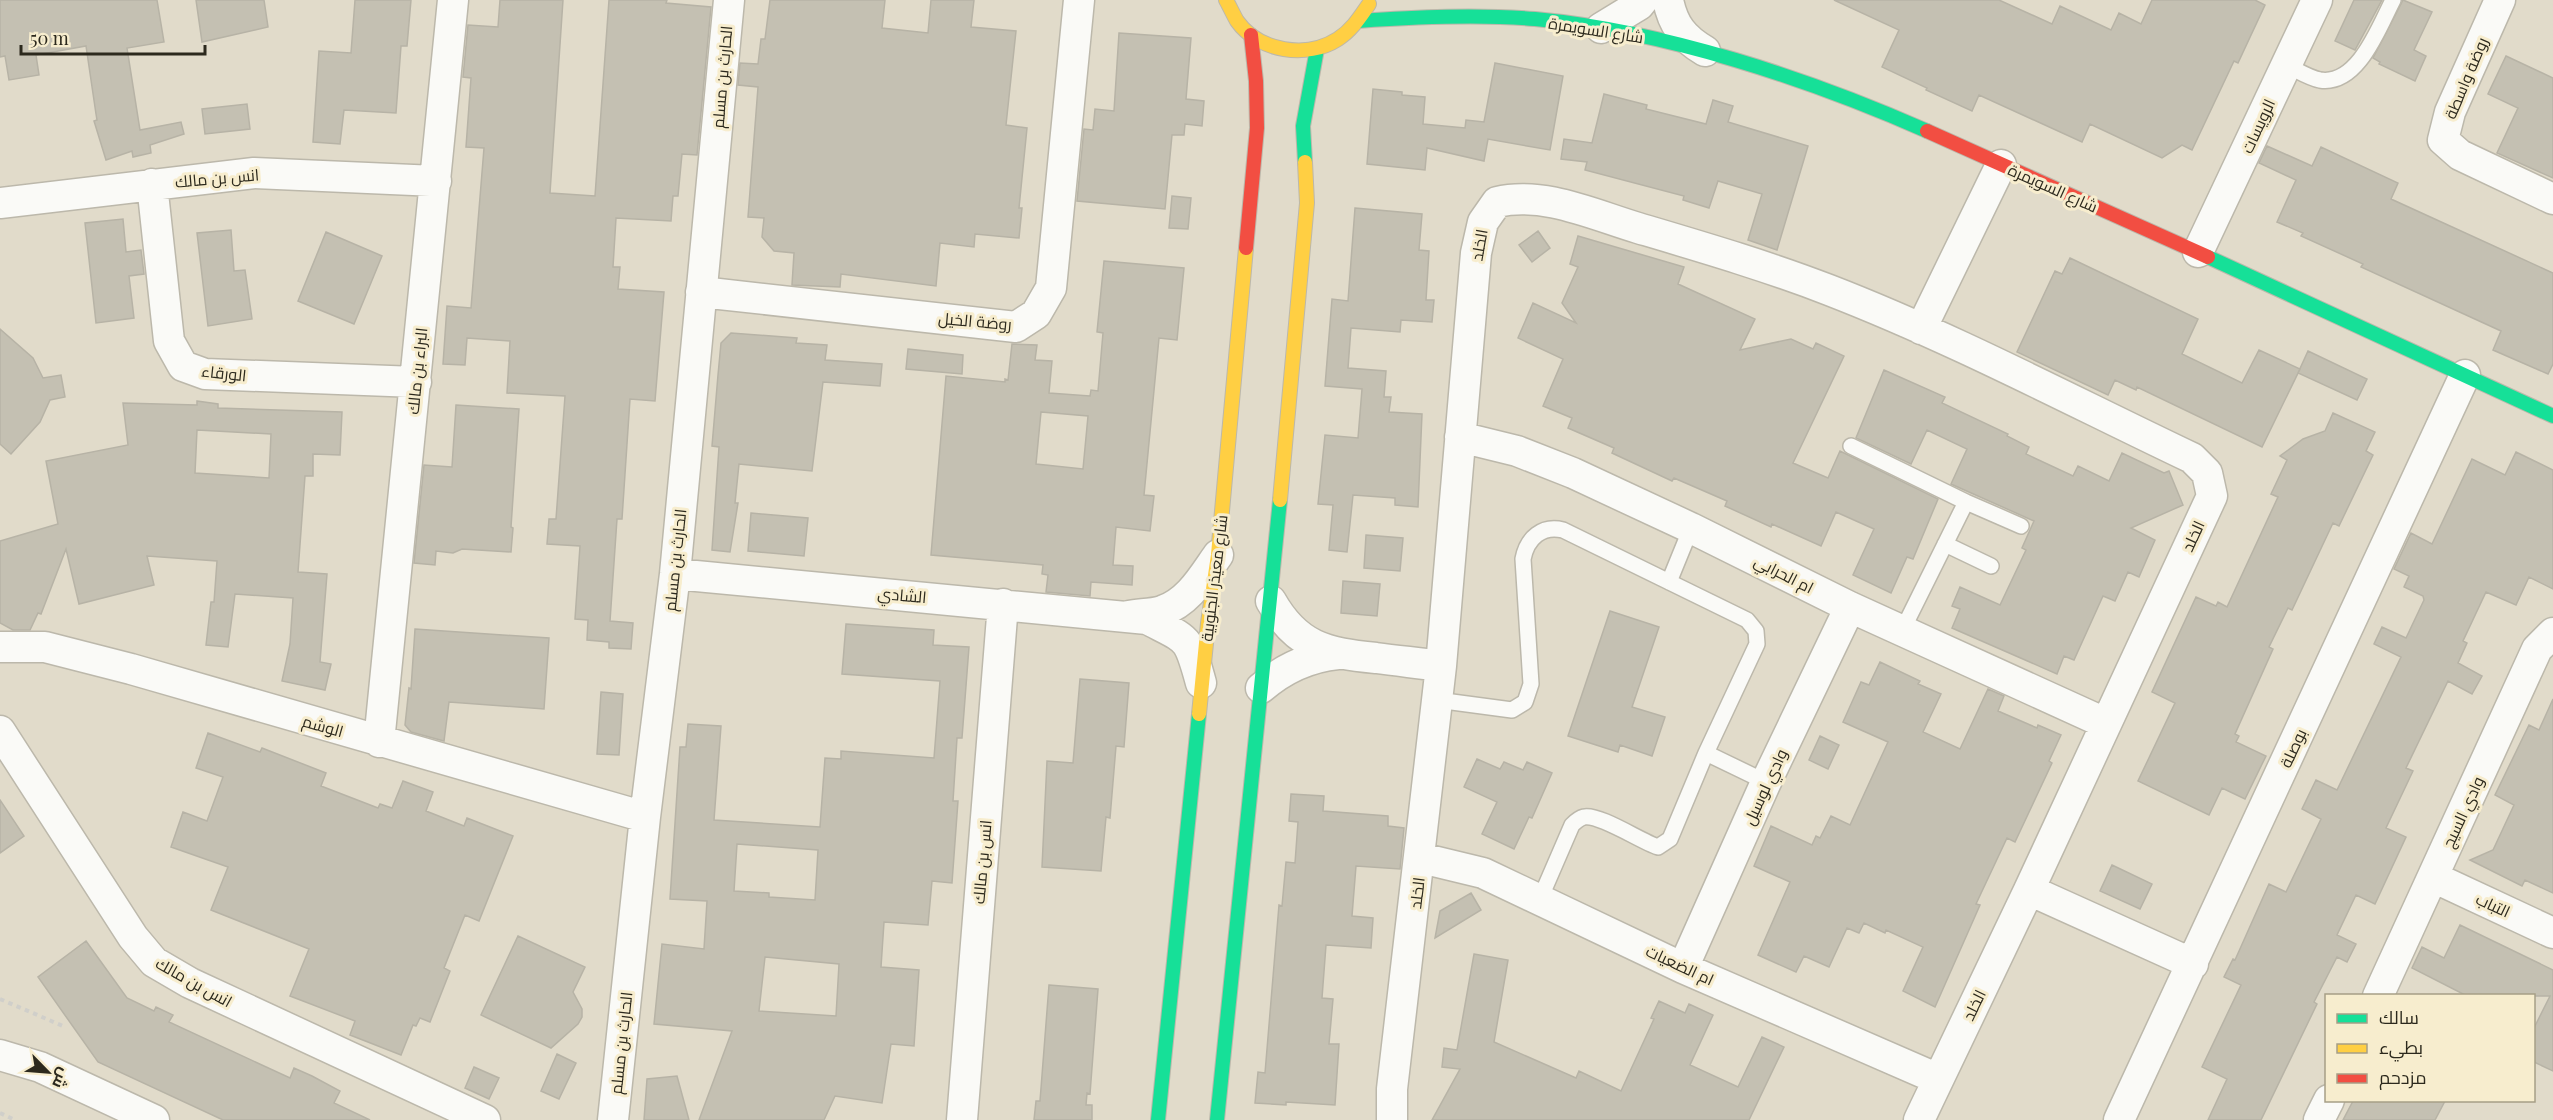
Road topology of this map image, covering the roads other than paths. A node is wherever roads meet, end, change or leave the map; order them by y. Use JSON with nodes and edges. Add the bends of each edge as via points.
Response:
{"nodes":[{"id":1,"x":453,"y":0,"type":"edge"},
{"id":2,"x":729,"y":0,"type":"edge"},
{"id":3,"x":1079,"y":0,"type":"edge"},
{"id":4,"x":1370,"y":0,"type":"edge"},
{"id":5,"x":1643,"y":0,"type":"edge"},
{"id":6,"x":1668,"y":0,"type":"edge"},
{"id":7,"x":2317,"y":0,"type":"edge"},
{"id":8,"x":2393,"y":0,"type":"edge"},
{"id":9,"x":2500,"y":0,"type":"edge"},
{"id":10,"x":1224,"y":2,"type":"edge"},
{"id":11,"x":1481,"y":3,"type":"dead end"},
{"id":12,"x":1534,"y":20,"type":"junction"},
{"id":13,"x":1358,"y":21,"type":"junction"},
{"id":14,"x":1601,"y":28,"type":"junction"},
{"id":15,"x":1251,"y":35,"type":"junction"},
{"id":16,"x":1317,"y":49,"type":"junction"},
{"id":17,"x":1705,"y":51,"type":"junction"},
{"id":18,"x":2286,"y":65,"type":"junction"},
{"id":19,"x":2001,"y":165,"type":"junction"},
{"id":20,"x":436,"y":181,"type":"junction"},
{"id":21,"x":152,"y":184,"type":"junction"},
{"id":22,"x":2553,"y":199,"type":"edge"},
{"id":23,"x":0,"y":203,"type":"edge"},
{"id":24,"x":2198,"y":252,"type":"junction"},
{"id":25,"x":701,"y":292,"type":"junction"},
{"id":26,"x":1921,"y":329,"type":"junction"},
{"id":27,"x":2465,"y":375,"type":"junction"},
{"id":28,"x":416,"y":382,"type":"junction"},
{"id":29,"x":2553,"y":416,"type":"edge"},
{"id":30,"x":1460,"y":437,"type":"junction"},
{"id":31,"x":1851,"y":446,"type":"dead end"},
{"id":32,"x":1966,"y":502,"type":"junction"},
{"id":33,"x":2021,"y":526,"type":"dead end"},
{"id":34,"x":1691,"y":528,"type":"junction"},
{"id":35,"x":1945,"y":544,"type":"junction"},
{"id":36,"x":1218,"y":555,"type":"junction"},
{"id":37,"x":1992,"y":566,"type":"dead end"},
{"id":38,"x":675,"y":574,"type":"junction"},
{"id":39,"x":1669,"y":582,"type":"junction"},
{"id":40,"x":1271,"y":601,"type":"junction"},
{"id":41,"x":1003,"y":604,"type":"junction"},
{"id":42,"x":1850,"y":608,"type":"junction"},
{"id":43,"x":1130,"y":616,"type":"junction"},
{"id":44,"x":1902,"y":631,"type":"junction"},
{"id":45,"x":2553,"y":633,"type":"edge"},
{"id":46,"x":0,"y":647,"type":"edge"},
{"id":47,"x":1338,"y":654,"type":"junction"},
{"id":48,"x":1441,"y":666,"type":"junction"},
{"id":49,"x":1261,"y":688,"type":"junction"},
{"id":50,"x":1202,"y":689,"type":"junction"},
{"id":51,"x":1437,"y":700,"type":"junction"},
{"id":52,"x":2105,"y":723,"type":"junction"},
{"id":53,"x":0,"y":731,"type":"edge"},
{"id":54,"x":379,"y":742,"type":"junction"},
{"id":55,"x":1706,"y":753,"type":"junction"},
{"id":56,"x":1766,"y":782,"type":"junction"},
{"id":57,"x":645,"y":817,"type":"junction"},
{"id":58,"x":1421,"y":858,"type":"junction"},
{"id":59,"x":2433,"y":878,"type":"junction"},
{"id":60,"x":2029,"y":890,"type":"junction"},
{"id":61,"x":1540,"y":899,"type":"junction"},
{"id":62,"x":2553,"y":933,"type":"edge"},
{"id":63,"x":2193,"y":964,"type":"junction"},
{"id":64,"x":1683,"y":968,"type":"junction"},
{"id":65,"x":2379,"y":994,"type":"edge"},
{"id":66,"x":0,"y":1040,"type":"edge"},
{"id":67,"x":0,"y":1055,"type":"edge"},
{"id":68,"x":40,"y":1067,"type":"junction"},
{"id":69,"x":1938,"y":1080,"type":"junction"},
{"id":70,"x":2328,"y":1102,"type":"edge"},
{"id":71,"x":154,"y":1120,"type":"edge"},
{"id":72,"x":485,"y":1120,"type":"edge"},
{"id":73,"x":613,"y":1120,"type":"edge"},
{"id":74,"x":962,"y":1120,"type":"edge"},
{"id":75,"x":1158,"y":1120,"type":"edge"},
{"id":76,"x":1217,"y":1120,"type":"edge"},
{"id":77,"x":1392,"y":1120,"type":"edge"},
{"id":78,"x":1918,"y":1120,"type":"edge"},
{"id":79,"x":2119,"y":1120,"type":"edge"},
{"id":80,"x":2319,"y":1120,"type":"edge"}],
"edges":[{"from":1,"to":20,"type":"street","name":"البراء بن مالك"},
{"from":2,"to":25,"type":"street","name":"الحارث بن مسلم"},
{"from":3,"to":25,"type":"street","name":"روضة الخيل","via":[[1051,288],[1036,314],[1016,327]]},
{"from":4,"to":13,"type":"street"},
{"from":5,"to":14,"type":"street"},
{"from":6,"to":17,"type":"street","via":[[1671,16],[1688,40]]},
{"from":7,"to":18,"type":"street","name":"الرويسات"},
{"from":8,"to":18,"type":"lane","via":[[2365,52],[2348,74],[2319,80]]},
{"from":9,"to":22,"type":"street","name":"روضة واسطة","via":[[2450,112],[2443,140],[2460,155]]},
{"from":10,"to":15,"type":"street"},
{"from":11,"to":12,"type":"street","name":"شارع السويمرة"},
{"from":12,"to":13,"type":"street","name":"شارع السويمرة","via":[[1418,17]]},
{"from":12,"to":14,"type":"street","name":"شارع السويمرة"},
{"from":13,"to":16,"type":"street","via":[[1341,38]]},
{"from":14,"to":17,"type":"street","name":"شارع السويمرة"},
{"from":15,"to":16,"type":"street","via":[[1282,49]]},
{"from":15,"to":36,"type":"street","name":"شارع معيذر الجنوبية","via":[[1257,128]]},
{"from":16,"to":40,"type":"street","via":[[1303,126],[1307,203]]},
{"from":17,"to":19,"type":"street","name":"شارع السويمرة","via":[[1868,105]]},
{"from":18,"to":24,"type":"street","name":"الرويسات"},
{"from":19,"to":24,"type":"street","name":"شارع السويمرة"},
{"from":19,"to":26,"type":"street"},
{"from":20,"to":21,"type":"street","name":"انس بن مالك","via":[[254,173]]},
{"from":20,"to":28,"type":"street","name":"البراء بن مالك"},
{"from":21,"to":23,"type":"street","name":"انس بن مالك"},
{"from":21,"to":28,"type":"street","name":"الورقاء","via":[[169,341],[183,366],[205,374]]},
{"from":24,"to":27,"type":"street","name":"شارع السويمرة"},
{"from":25,"to":38,"type":"street","name":"الحارث بن مسلم"},
{"from":26,"to":30,"type":"street","name":"الخلد","via":[[1828,289],[1682,241],[1548,201],[1517,197],[1497,202],[1483,222],[1476,253]]},
{"from":26,"to":52,"type":"street","name":"الخلد","via":[[2192,458],[2207,473],[2212,496]]},
{"from":27,"to":29,"type":"street","name":"شارع السويمرة"},
{"from":27,"to":63,"type":"street","name":"بوصلة"},
{"from":28,"to":54,"type":"street","name":"البراء بن مالك"},
{"from":30,"to":34,"type":"street","name":"ام الحرابي","via":[[1517,451],[1573,473]]},
{"from":30,"to":48,"type":"street","name":"الخلد"},
{"from":31,"to":32,"type":"lane"},
{"from":32,"to":33,"type":"lane"},
{"from":32,"to":35,"type":"lane"},
{"from":34,"to":39,"type":"lane"},
{"from":34,"to":42,"type":"street","name":"ام الحرابي"},
{"from":35,"to":37,"type":"lane"},
{"from":35,"to":44,"type":"lane"},
{"from":36,"to":43,"type":"street","name":"الشادي","via":[[1194,589],[1180,601],[1162,610]]},
{"from":36,"to":50,"type":"street","name":"شارع معيذر الجنوبية"},
{"from":38,"to":41,"type":"street","name":"الشادي"},
{"from":38,"to":57,"type":"street","name":"الحارث بن مسلم"},
{"from":39,"to":51,"type":"lane","via":[[1563,530],[1541,531],[1526,545],[1523,559],[1531,684],[1525,702],[1512,710]]},
{"from":39,"to":55,"type":"lane","via":[[1747,620],[1756,631],[1757,644]]},
{"from":40,"to":47,"type":"street","via":[[1280,616],[1306,641]]},
{"from":40,"to":49,"type":"street"},
{"from":41,"to":43,"type":"street","name":"الشادي"},
{"from":41,"to":74,"type":"street","name":"انس بن مالك"},
{"from":42,"to":44,"type":"street","name":"ام الحرابي"},
{"from":42,"to":56,"type":"street","name":"وادي لوسيل"},
{"from":43,"to":50,"type":"street","name":"الشادي","via":[[1182,636],[1191,648]]},
{"from":44,"to":52,"type":"street","name":"ام الحرابي"},
{"from":45,"to":59,"type":"street","name":"وادي السيج","via":[[2537,649]]},
{"from":46,"to":54,"type":"street","name":"الوشم","via":[[45,647]]},
{"from":47,"to":48,"type":"street"},
{"from":47,"to":49,"type":"street","via":[[1289,668]]},
{"from":48,"to":51,"type":"street","name":"الخلد"},
{"from":49,"to":76,"type":"street"},
{"from":50,"to":75,"type":"street","name":"شارع معيذر الجنوبية"},
{"from":51,"to":58,"type":"street","name":"الخلد"},
{"from":52,"to":60,"type":"street","name":"الخلد"},
{"from":53,"to":72,"type":"street","name":"انس بن مالك","via":[[133,937],[154,962],[190,983]]},
{"from":54,"to":57,"type":"street","name":"الوشم"},
{"from":55,"to":56,"type":"lane"},
{"from":55,"to":61,"type":"lane","via":[[1670,839],[1658,847],[1595,818],[1582,817],[1572,825]]},
{"from":56,"to":64,"type":"street","name":"وادي لوسيل"},
{"from":57,"to":73,"type":"street","name":"الحارث بن مسلم"},
{"from":58,"to":61,"type":"street","name":"ام الضعيات","via":[[1483,873]]},
{"from":58,"to":77,"type":"street","name":"الخلد","via":[[1392,1089]]},
{"from":59,"to":62,"type":"street","name":"التباب"},
{"from":59,"to":65,"type":"street","name":"وادي السيج"},
{"from":60,"to":63,"type":"street"},
{"from":60,"to":69,"type":"street","name":"الخلد"},
{"from":61,"to":64,"type":"street","name":"ام الضعيات"},
{"from":63,"to":79,"type":"street","name":"بوصلة"},
{"from":64,"to":69,"type":"street","name":"ام الضعيات"},
{"from":66,"to":68,"type":"street"},
{"from":67,"to":68,"type":"street"},
{"from":68,"to":71,"type":"street"},
{"from":69,"to":78,"type":"street","name":"الخلد"},
{"from":70,"to":80,"type":"street"}]}
